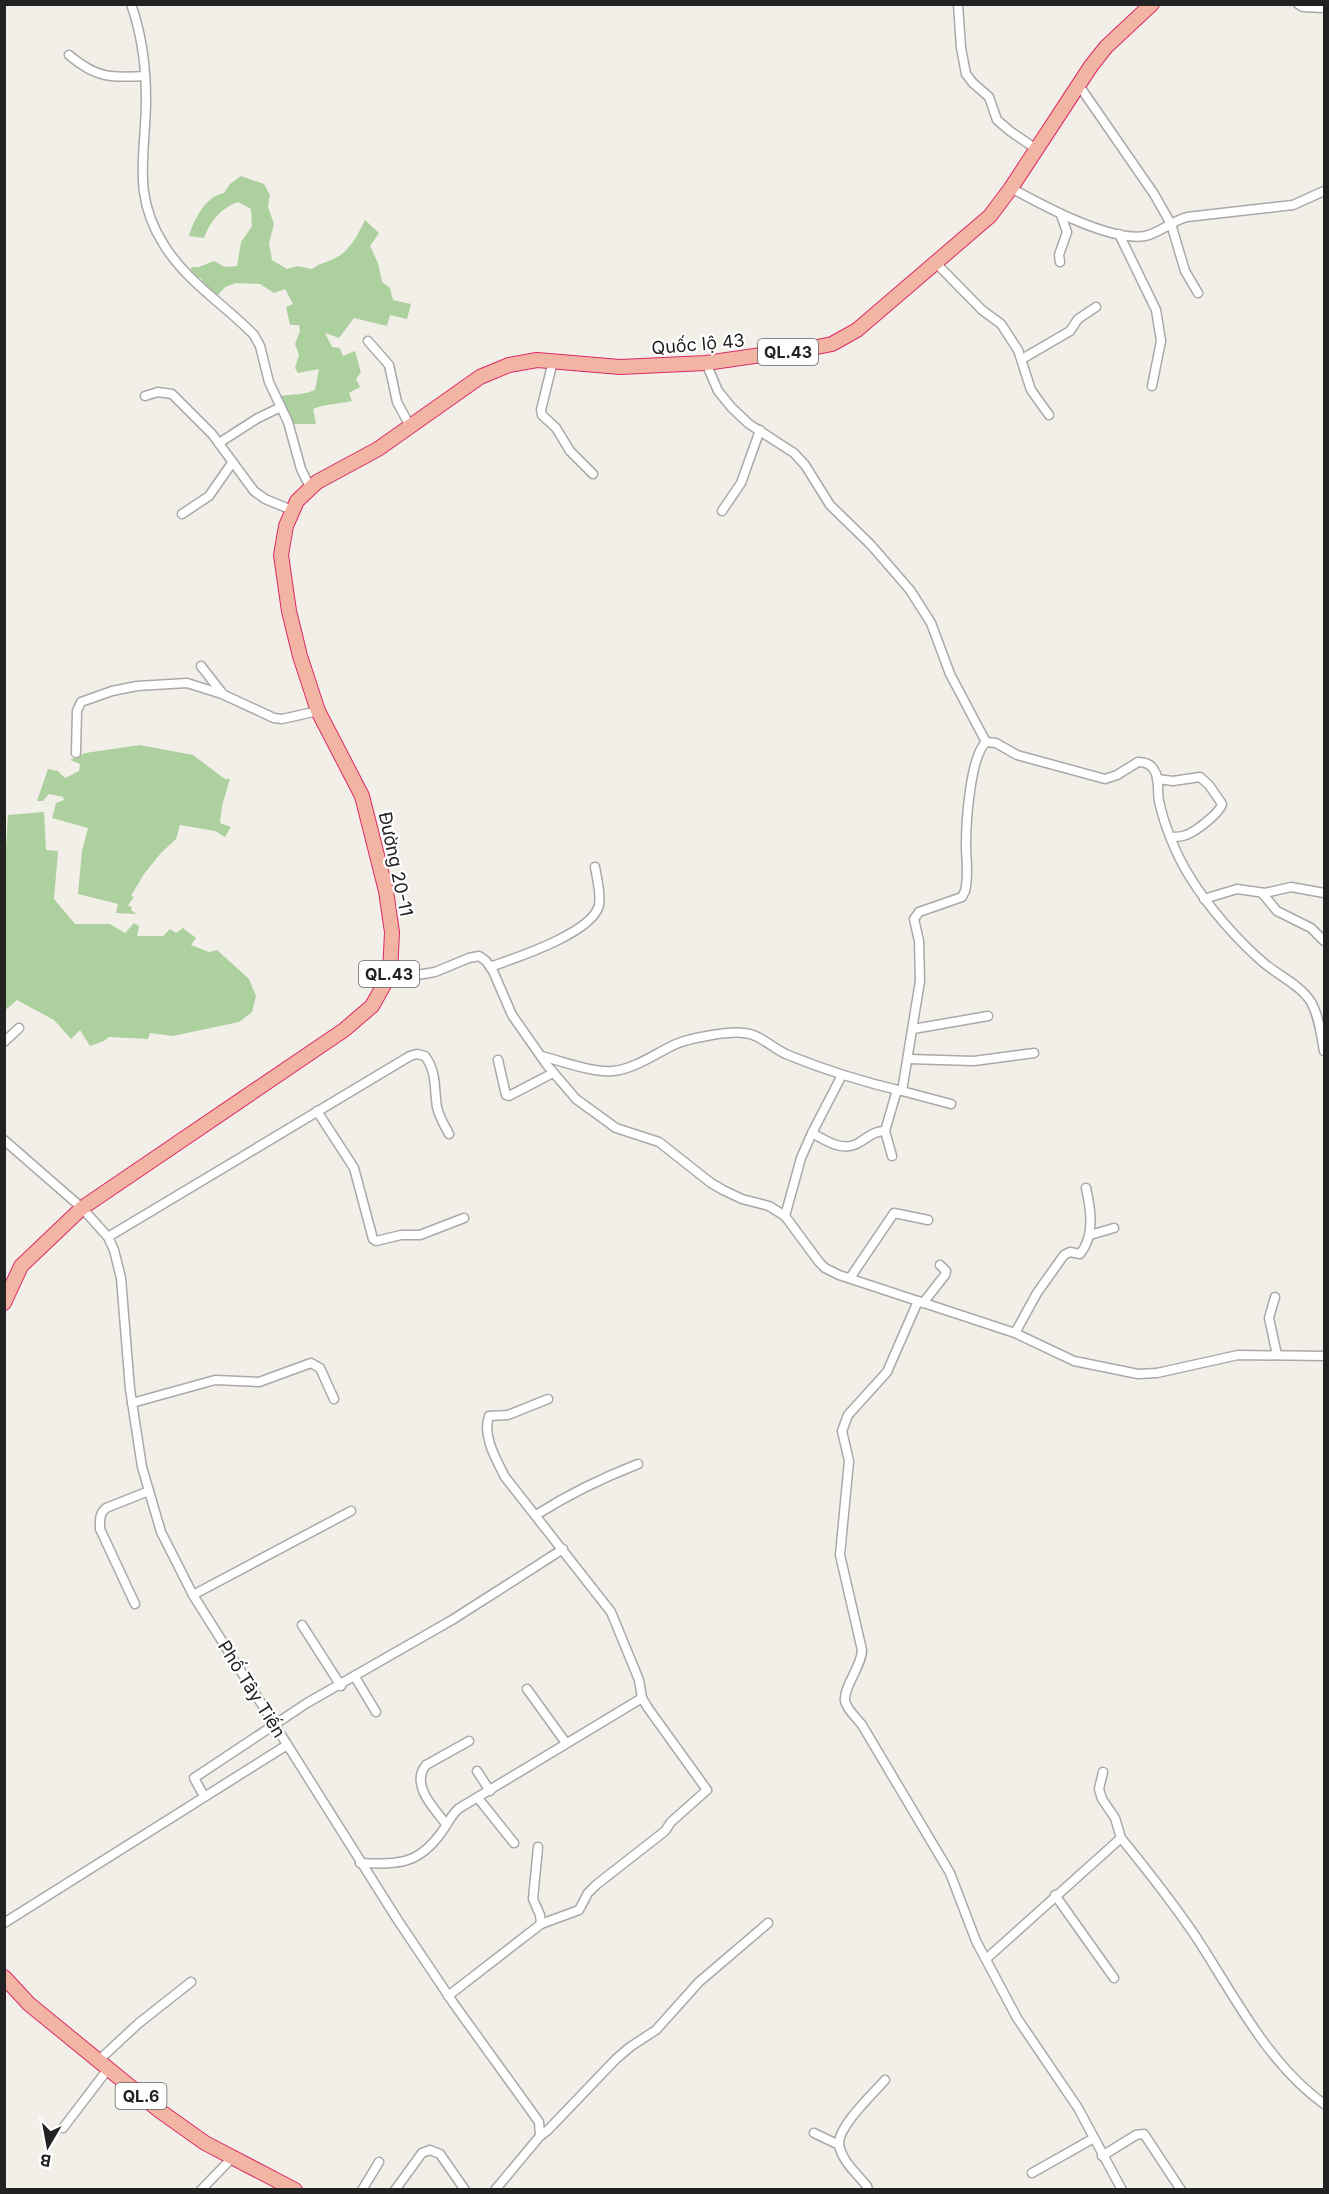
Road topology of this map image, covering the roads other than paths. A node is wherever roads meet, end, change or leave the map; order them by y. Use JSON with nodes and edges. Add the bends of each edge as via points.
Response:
{"nodes":[{"id":1,"x":131,"y":4,"type":"edge"},
{"id":2,"x":958,"y":4,"type":"edge"},
{"id":3,"x":1152,"y":4,"type":"edge"},
{"id":4,"x":1298,"y":4,"type":"edge"},
{"id":5,"x":1324,"y":8,"type":"edge"},
{"id":6,"x":69,"y":55,"type":"dead end"},
{"id":7,"x":145,"y":76,"type":"junction"},
{"id":8,"x":1078,"y":84,"type":"junction"},
{"id":9,"x":1036,"y":149,"type":"junction"},
{"id":10,"x":1011,"y":188,"type":"junction"},
{"id":11,"x":1324,"y":191,"type":"edge"},
{"id":12,"x":1061,"y":215,"type":"junction"},
{"id":13,"x":1171,"y":224,"type":"junction"},
{"id":14,"x":1119,"y":234,"type":"junction"},
{"id":15,"x":935,"y":262,"type":"junction"},
{"id":16,"x":1060,"y":262,"type":"dead end"},
{"id":17,"x":1198,"y":293,"type":"dead end"},
{"id":18,"x":1096,"y":307,"type":"dead end"},
{"id":19,"x":368,"y":340,"type":"dead end"},
{"id":20,"x":1022,"y":359,"type":"junction"},
{"id":21,"x":553,"y":361,"type":"junction"},
{"id":22,"x":706,"y":363,"type":"junction"},
{"id":23,"x":1152,"y":386,"type":"dead end"},
{"id":24,"x":145,"y":396,"type":"dead end"},
{"id":25,"x":281,"y":407,"type":"junction"},
{"id":26,"x":1049,"y":415,"type":"dead end"},
{"id":27,"x":410,"y":426,"type":"junction"},
{"id":28,"x":760,"y":430,"type":"junction"},
{"id":29,"x":219,"y":443,"type":"junction"},
{"id":30,"x":232,"y":463,"type":"junction"},
{"id":31,"x":593,"y":474,"type":"dead end"},
{"id":32,"x":310,"y":487,"type":"junction"},
{"id":33,"x":292,"y":510,"type":"junction"},
{"id":34,"x":722,"y":511,"type":"dead end"},
{"id":35,"x":182,"y":514,"type":"dead end"},
{"id":36,"x":201,"y":666,"type":"dead end"},
{"id":37,"x":222,"y":694,"type":"junction"},
{"id":38,"x":318,"y":711,"type":"junction"},
{"id":39,"x":986,"y":742,"type":"junction"},
{"id":40,"x":76,"y":753,"type":"dead end"},
{"id":41,"x":1158,"y":779,"type":"junction"},
{"id":42,"x":1171,"y":837,"type":"junction"},
{"id":43,"x":595,"y":867,"type":"dead end"},
{"id":44,"x":1262,"y":893,"type":"junction"},
{"id":45,"x":1324,"y":893,"type":"edge"},
{"id":46,"x":1204,"y":899,"type":"junction"},
{"id":47,"x":1324,"y":941,"type":"edge"},
{"id":48,"x":490,"y":967,"type":"junction"},
{"id":49,"x":390,"y":974,"type":"junction"},
{"id":50,"x":988,"y":1016,"type":"dead end"},
{"id":51,"x":19,"y":1028,"type":"dead end"},
{"id":52,"x":913,"y":1029,"type":"junction"},
{"id":53,"x":4,"y":1042,"type":"edge"},
{"id":54,"x":1324,"y":1051,"type":"edge"},
{"id":55,"x":1034,"y":1053,"type":"dead end"},
{"id":56,"x":541,"y":1056,"type":"junction"},
{"id":57,"x":909,"y":1059,"type":"junction"},
{"id":58,"x":498,"y":1060,"type":"dead end"},
{"id":59,"x":553,"y":1073,"type":"junction"},
{"id":60,"x":842,"y":1075,"type":"junction"},
{"id":61,"x":900,"y":1091,"type":"junction"},
{"id":62,"x":951,"y":1104,"type":"dead end"},
{"id":63,"x":317,"y":1111,"type":"junction"},
{"id":64,"x":885,"y":1131,"type":"junction"},
{"id":65,"x":812,"y":1132,"type":"junction"},
{"id":66,"x":449,"y":1134,"type":"dead end"},
{"id":67,"x":4,"y":1140,"type":"edge"},
{"id":68,"x":892,"y":1156,"type":"dead end"},
{"id":69,"x":1086,"y":1188,"type":"dead end"},
{"id":70,"x":82,"y":1208,"type":"junction"},
{"id":71,"x":784,"y":1216,"type":"junction"},
{"id":72,"x":464,"y":1218,"type":"dead end"},
{"id":73,"x":928,"y":1220,"type":"dead end"},
{"id":74,"x":1114,"y":1228,"type":"dead end"},
{"id":75,"x":1090,"y":1235,"type":"junction"},
{"id":76,"x":108,"y":1237,"type":"junction"},
{"id":77,"x":940,"y":1265,"type":"dead end"},
{"id":78,"x":850,"y":1278,"type":"junction"},
{"id":79,"x":1275,"y":1297,"type":"dead end"},
{"id":80,"x":921,"y":1302,"type":"junction"},
{"id":81,"x":4,"y":1303,"type":"edge"},
{"id":82,"x":1015,"y":1333,"type":"junction"},
{"id":83,"x":1277,"y":1356,"type":"junction"},
{"id":84,"x":1324,"y":1356,"type":"edge"},
{"id":85,"x":334,"y":1399,"type":"dead end"},
{"id":86,"x":548,"y":1399,"type":"dead end"},
{"id":87,"x":132,"y":1403,"type":"junction"},
{"id":88,"x":638,"y":1464,"type":"dead end"},
{"id":89,"x":149,"y":1491,"type":"junction"},
{"id":90,"x":351,"y":1510,"type":"dead end"},
{"id":91,"x":536,"y":1515,"type":"junction"},
{"id":92,"x":563,"y":1549,"type":"junction"},
{"id":93,"x":193,"y":1595,"type":"junction"},
{"id":94,"x":135,"y":1604,"type":"dead end"},
{"id":95,"x":302,"y":1625,"type":"dead end"},
{"id":96,"x":355,"y":1677,"type":"junction"},
{"id":97,"x":340,"y":1686,"type":"junction"},
{"id":98,"x":527,"y":1689,"type":"dead end"},
{"id":99,"x":642,"y":1698,"type":"junction"},
{"id":100,"x":376,"y":1712,"type":"dead end"},
{"id":101,"x":274,"y":1724,"type":"junction"},
{"id":102,"x":469,"y":1741,"type":"dead end"},
{"id":103,"x":566,"y":1743,"type":"junction"},
{"id":104,"x":287,"y":1745,"type":"junction"},
{"id":105,"x":477,"y":1771,"type":"dead end"},
{"id":106,"x":1103,"y":1772,"type":"dead end"},
{"id":107,"x":490,"y":1791,"type":"junction"},
{"id":108,"x":204,"y":1796,"type":"junction"},
{"id":109,"x":478,"y":1798,"type":"junction"},
{"id":110,"x":446,"y":1824,"type":"junction"},
{"id":111,"x":1121,"y":1838,"type":"junction"},
{"id":112,"x":514,"y":1843,"type":"dead end"},
{"id":113,"x":538,"y":1847,"type":"dead end"},
{"id":114,"x":360,"y":1863,"type":"junction"},
{"id":115,"x":1055,"y":1895,"type":"junction"},
{"id":116,"x":4,"y":1923,"type":"edge"},
{"id":117,"x":768,"y":1923,"type":"dead end"},
{"id":118,"x":541,"y":1924,"type":"junction"},
{"id":119,"x":986,"y":1959,"type":"junction"},
{"id":120,"x":4,"y":1977,"type":"edge"},
{"id":121,"x":1114,"y":1978,"type":"dead end"},
{"id":122,"x":191,"y":1982,"type":"dead end"},
{"id":123,"x":448,"y":1996,"type":"junction"},
{"id":124,"x":103,"y":2065,"type":"junction"},
{"id":125,"x":885,"y":2080,"type":"dead end"},
{"id":126,"x":1324,"y":2104,"type":"edge"},
{"id":127,"x":63,"y":2128,"type":"dead end"},
{"id":128,"x":814,"y":2133,"type":"dead end"},
{"id":129,"x":540,"y":2136,"type":"junction"},
{"id":130,"x":1094,"y":2138,"type":"junction"},
{"id":131,"x":839,"y":2145,"type":"junction"},
{"id":132,"x":1102,"y":2156,"type":"junction"},
{"id":133,"x":232,"y":2158,"type":"junction"},
{"id":134,"x":379,"y":2162,"type":"dead end"},
{"id":135,"x":1032,"y":2173,"type":"dead end"},
{"id":136,"x":201,"y":2190,"type":"edge"},
{"id":137,"x":295,"y":2190,"type":"edge"},
{"id":138,"x":362,"y":2190,"type":"edge"},
{"id":139,"x":395,"y":2190,"type":"edge"},
{"id":140,"x":465,"y":2190,"type":"edge"},
{"id":141,"x":495,"y":2190,"type":"edge"},
{"id":142,"x":868,"y":2190,"type":"edge"},
{"id":143,"x":1122,"y":2190,"type":"edge"},
{"id":144,"x":1182,"y":2190,"type":"edge"}],
"edges":[{"from":1,"to":7,"type":"street","via":[[139,28]]},
{"from":2,"to":9,"type":"street","via":[[966,74],[989,97],[997,120]]},
{"from":3,"to":8,"type":"highway","name":"Quốc lộ 43","number":"QL.43","via":[[1106,47]]},
{"from":4,"to":5,"type":"street"},
{"from":6,"to":7,"type":"street","via":[[85,68],[103,75]]},
{"from":7,"to":25,"type":"street","via":[[141,181],[153,226],[167,250],[200,288],[254,335]]},
{"from":8,"to":9,"type":"highway","name":"Quốc lộ 43","number":"QL.43"},
{"from":8,"to":13,"type":"street"},
{"from":9,"to":10,"type":"highway","name":"Quốc lộ 43","number":"QL.43"},
{"from":10,"to":12,"type":"street"},
{"from":10,"to":15,"type":"highway","name":"Quốc lộ 43","number":"QL.43","via":[[990,216]]},
{"from":11,"to":13,"type":"street","via":[[1293,205],[1187,217]]},
{"from":12,"to":14,"type":"street"},
{"from":12,"to":16,"type":"street","via":[[1067,232]]},
{"from":13,"to":14,"type":"street","via":[[1149,235]]},
{"from":13,"to":17,"type":"street","via":[[1185,271]]},
{"from":14,"to":23,"type":"street","via":[[1156,310],[1161,341]]},
{"from":15,"to":20,"type":"street","via":[[1001,324]]},
{"from":15,"to":22,"type":"highway","name":"Quốc lộ 43","number":"QL.43","via":[[857,330],[832,344]]},
{"from":18,"to":20,"type":"street","via":[[1078,319],[1070,331]]},
{"from":19,"to":27,"type":"street","via":[[389,365],[397,402]]},
{"from":20,"to":26,"type":"street","via":[[1031,390]]},
{"from":21,"to":22,"type":"highway","name":"Quốc lộ 43","number":"QL.43","via":[[620,367]]},
{"from":21,"to":27,"type":"highway","name":"Quốc lộ 43","number":"QL.43","via":[[524,361],[496,369]]},
{"from":21,"to":31,"type":"street","via":[[542,415]]},
{"from":22,"to":28,"type":"street","via":[[718,391],[740,416]]},
{"from":24,"to":29,"type":"street","via":[[158,392],[172,394]]},
{"from":25,"to":29,"type":"street"},
{"from":25,"to":32,"type":"street"},
{"from":27,"to":32,"type":"highway","name":"Quốc lộ 43","number":"QL.43"},
{"from":28,"to":34,"type":"street","via":[[741,483]]},
{"from":28,"to":39,"type":"street","via":[[794,453],[830,505],[910,590],[932,623],[950,674]]},
{"from":29,"to":30,"type":"street"},
{"from":30,"to":33,"type":"street","via":[[259,496]]},
{"from":30,"to":35,"type":"street","via":[[210,496]]},
{"from":32,"to":33,"type":"highway","name":"Đường 20-11","number":"QL.43"},
{"from":33,"to":38,"type":"highway","name":"Đường 20-11","number":"QL.43","via":[[281,555],[285,587]]},
{"from":36,"to":37,"type":"street"},
{"from":37,"to":38,"type":"street","via":[[274,718]]},
{"from":37,"to":40,"type":"street","via":[[187,683],[112,691],[81,702],[77,711]]},
{"from":38,"to":49,"type":"highway","name":"Đường 20-11","number":"QL.43","via":[[358,786],[365,808],[392,932]]},
{"from":39,"to":41,"type":"street","via":[[1017,755],[1105,779],[1143,762],[1154,769]]},
{"from":39,"to":52,"type":"street","via":[[978,752],[973,772],[965,891],[962,897],[915,916],[921,971]]},
{"from":41,"to":42,"type":"street","via":[[1159,799]]},
{"from":41,"to":42,"type":"street","via":[[1200,777],[1222,804],[1219,811],[1188,835]]},
{"from":42,"to":46,"type":"street"},
{"from":43,"to":48,"type":"street","via":[[598,905],[589,920],[550,944]]},
{"from":44,"to":45,"type":"street","via":[[1291,887]]},
{"from":44,"to":46,"type":"street","via":[[1237,889]]},
{"from":44,"to":47,"type":"street","via":[[1277,911],[1311,928]]},
{"from":46,"to":54,"type":"street","via":[[1254,954],[1311,1002]]},
{"from":48,"to":49,"type":"street","via":[[479,956],[435,972],[405,977]]},
{"from":48,"to":56,"type":"street","via":[[512,1015]]},
{"from":49,"to":70,"type":"highway","name":"Đường 20-11","number":"QL.43","via":[[372,1006],[344,1030]]},
{"from":50,"to":52,"type":"street"},
{"from":51,"to":53,"type":"street"},
{"from":52,"to":57,"type":"street"},
{"from":55,"to":57,"type":"street","via":[[975,1061]]},
{"from":56,"to":59,"type":"street"},
{"from":56,"to":60,"type":"street","via":[[612,1071],[695,1038],[743,1033]]},
{"from":57,"to":61,"type":"street"},
{"from":58,"to":59,"type":"street","via":[[509,1096]]},
{"from":59,"to":71,"type":"street","via":[[576,1099],[608,1124],[659,1142],[711,1183]]},
{"from":60,"to":61,"type":"street"},
{"from":60,"to":65,"type":"street"},
{"from":61,"to":62,"type":"street"},
{"from":61,"to":64,"type":"street"},
{"from":63,"to":66,"type":"street","via":[[417,1054],[430,1062],[438,1112]]},
{"from":63,"to":72,"type":"street","via":[[354,1168],[373,1239],[420,1235]]},
{"from":63,"to":76,"type":"street"},
{"from":64,"to":65,"type":"street","via":[[873,1132],[848,1147]]},
{"from":64,"to":68,"type":"street"},
{"from":65,"to":71,"type":"street"},
{"from":67,"to":70,"type":"street"},
{"from":69,"to":75,"type":"street"},
{"from":70,"to":76,"type":"street"},
{"from":70,"to":81,"type":"highway","name":"Đường 20-11","number":"QL.43","via":[[21,1266]]},
{"from":71,"to":78,"type":"street","via":[[819,1262]]},
{"from":73,"to":78,"type":"street","via":[[894,1213]]},
{"from":74,"to":75,"type":"street"},
{"from":75,"to":82,"type":"street","via":[[1080,1254],[1064,1255]]},
{"from":76,"to":87,"type":"street","name":"Phố Tây Tiến","via":[[118,1263]]},
{"from":77,"to":80,"type":"street","via":[[945,1275]]},
{"from":78,"to":80,"type":"street"},
{"from":79,"to":83,"type":"street","via":[[1269,1318]]},
{"from":80,"to":82,"type":"street"},
{"from":80,"to":119,"type":"street","via":[[887,1372],[843,1425],[849,1461],[840,1555],[862,1650],[845,1699],[950,1873]]},
{"from":82,"to":83,"type":"street","via":[[1074,1361],[1138,1374],[1224,1357]]},
{"from":83,"to":84,"type":"street"},
{"from":85,"to":87,"type":"street","via":[[320,1368],[311,1363],[259,1382],[206,1381]]},
{"from":86,"to":91,"type":"street","via":[[508,1415],[489,1416],[486,1429],[505,1477]]},
{"from":87,"to":89,"type":"street","name":"Phố Tây Tiến"},
{"from":88,"to":91,"type":"street","via":[[589,1484]]},
{"from":89,"to":93,"type":"street","name":"Phố Tây Tiến","via":[[161,1532]]},
{"from":89,"to":94,"type":"street","via":[[106,1508],[100,1519],[100,1528]]},
{"from":90,"to":93,"type":"street"},
{"from":91,"to":92,"type":"street"},
{"from":92,"to":96,"type":"street"},
{"from":92,"to":99,"type":"street","via":[[611,1612],[639,1680]]},
{"from":93,"to":101,"type":"street","name":"Phố Tây Tiến"},
{"from":95,"to":97,"type":"street"},
{"from":96,"to":97,"type":"street"},
{"from":96,"to":100,"type":"street"},
{"from":97,"to":101,"type":"street"},
{"from":98,"to":103,"type":"street"},
{"from":99,"to":103,"type":"street"},
{"from":99,"to":118,"type":"street","via":[[707,1790],[665,1831],[596,1885],[579,1910]]},
{"from":101,"to":104,"type":"street","name":"Phố Tây Tiến"},
{"from":101,"to":108,"type":"street","via":[[194,1778]]},
{"from":102,"to":110,"type":"street","via":[[422,1770],[424,1793]]},
{"from":103,"to":107,"type":"street"},
{"from":104,"to":108,"type":"street","name":"Phố Tây Tiến"},
{"from":104,"to":114,"type":"street"},
{"from":105,"to":107,"type":"street"},
{"from":106,"to":111,"type":"street","via":[[1099,1790]]},
{"from":107,"to":109,"type":"street"},
{"from":108,"to":116,"type":"street","name":"Phố Tây Tiến"},
{"from":109,"to":110,"type":"street","via":[[458,1809]]},
{"from":109,"to":112,"type":"street"},
{"from":110,"to":114,"type":"street","via":[[439,1837],[410,1861]]},
{"from":111,"to":115,"type":"street"},
{"from":111,"to":126,"type":"street","via":[[1189,1927],[1269,2047],[1304,2088]]},
{"from":113,"to":118,"type":"street","via":[[533,1899]]},
{"from":114,"to":123,"type":"street"},
{"from":115,"to":119,"type":"street"},
{"from":115,"to":121,"type":"street"},
{"from":117,"to":129,"type":"street","via":[[699,1982],[656,2030],[616,2059]]},
{"from":118,"to":123,"type":"street"},
{"from":119,"to":130,"type":"street","via":[[1017,2018],[1065,2086]]},
{"from":120,"to":124,"type":"highway","number":"QL.6","via":[[29,2004]]},
{"from":122,"to":124,"type":"street","via":[[139,2023]]},
{"from":123,"to":129,"type":"street","via":[[536,2115]]},
{"from":124,"to":127,"type":"street"},
{"from":124,"to":133,"type":"highway","number":"QL.6","via":[[169,2118]]},
{"from":125,"to":131,"type":"street","via":[[847,2125]]},
{"from":128,"to":131,"type":"street"},
{"from":129,"to":141,"type":"street"},
{"from":130,"to":132,"type":"street"},
{"from":130,"to":135,"type":"street"},
{"from":131,"to":142,"type":"street"},
{"from":132,"to":143,"type":"street"},
{"from":132,"to":144,"type":"street","via":[[1144,2134]]},
{"from":133,"to":136,"type":"street"},
{"from":133,"to":137,"type":"highway","number":"QL.6"},
{"from":134,"to":138,"type":"street"},
{"from":139,"to":140,"type":"street","via":[[422,2153],[430,2150],[440,2154]]}]}
